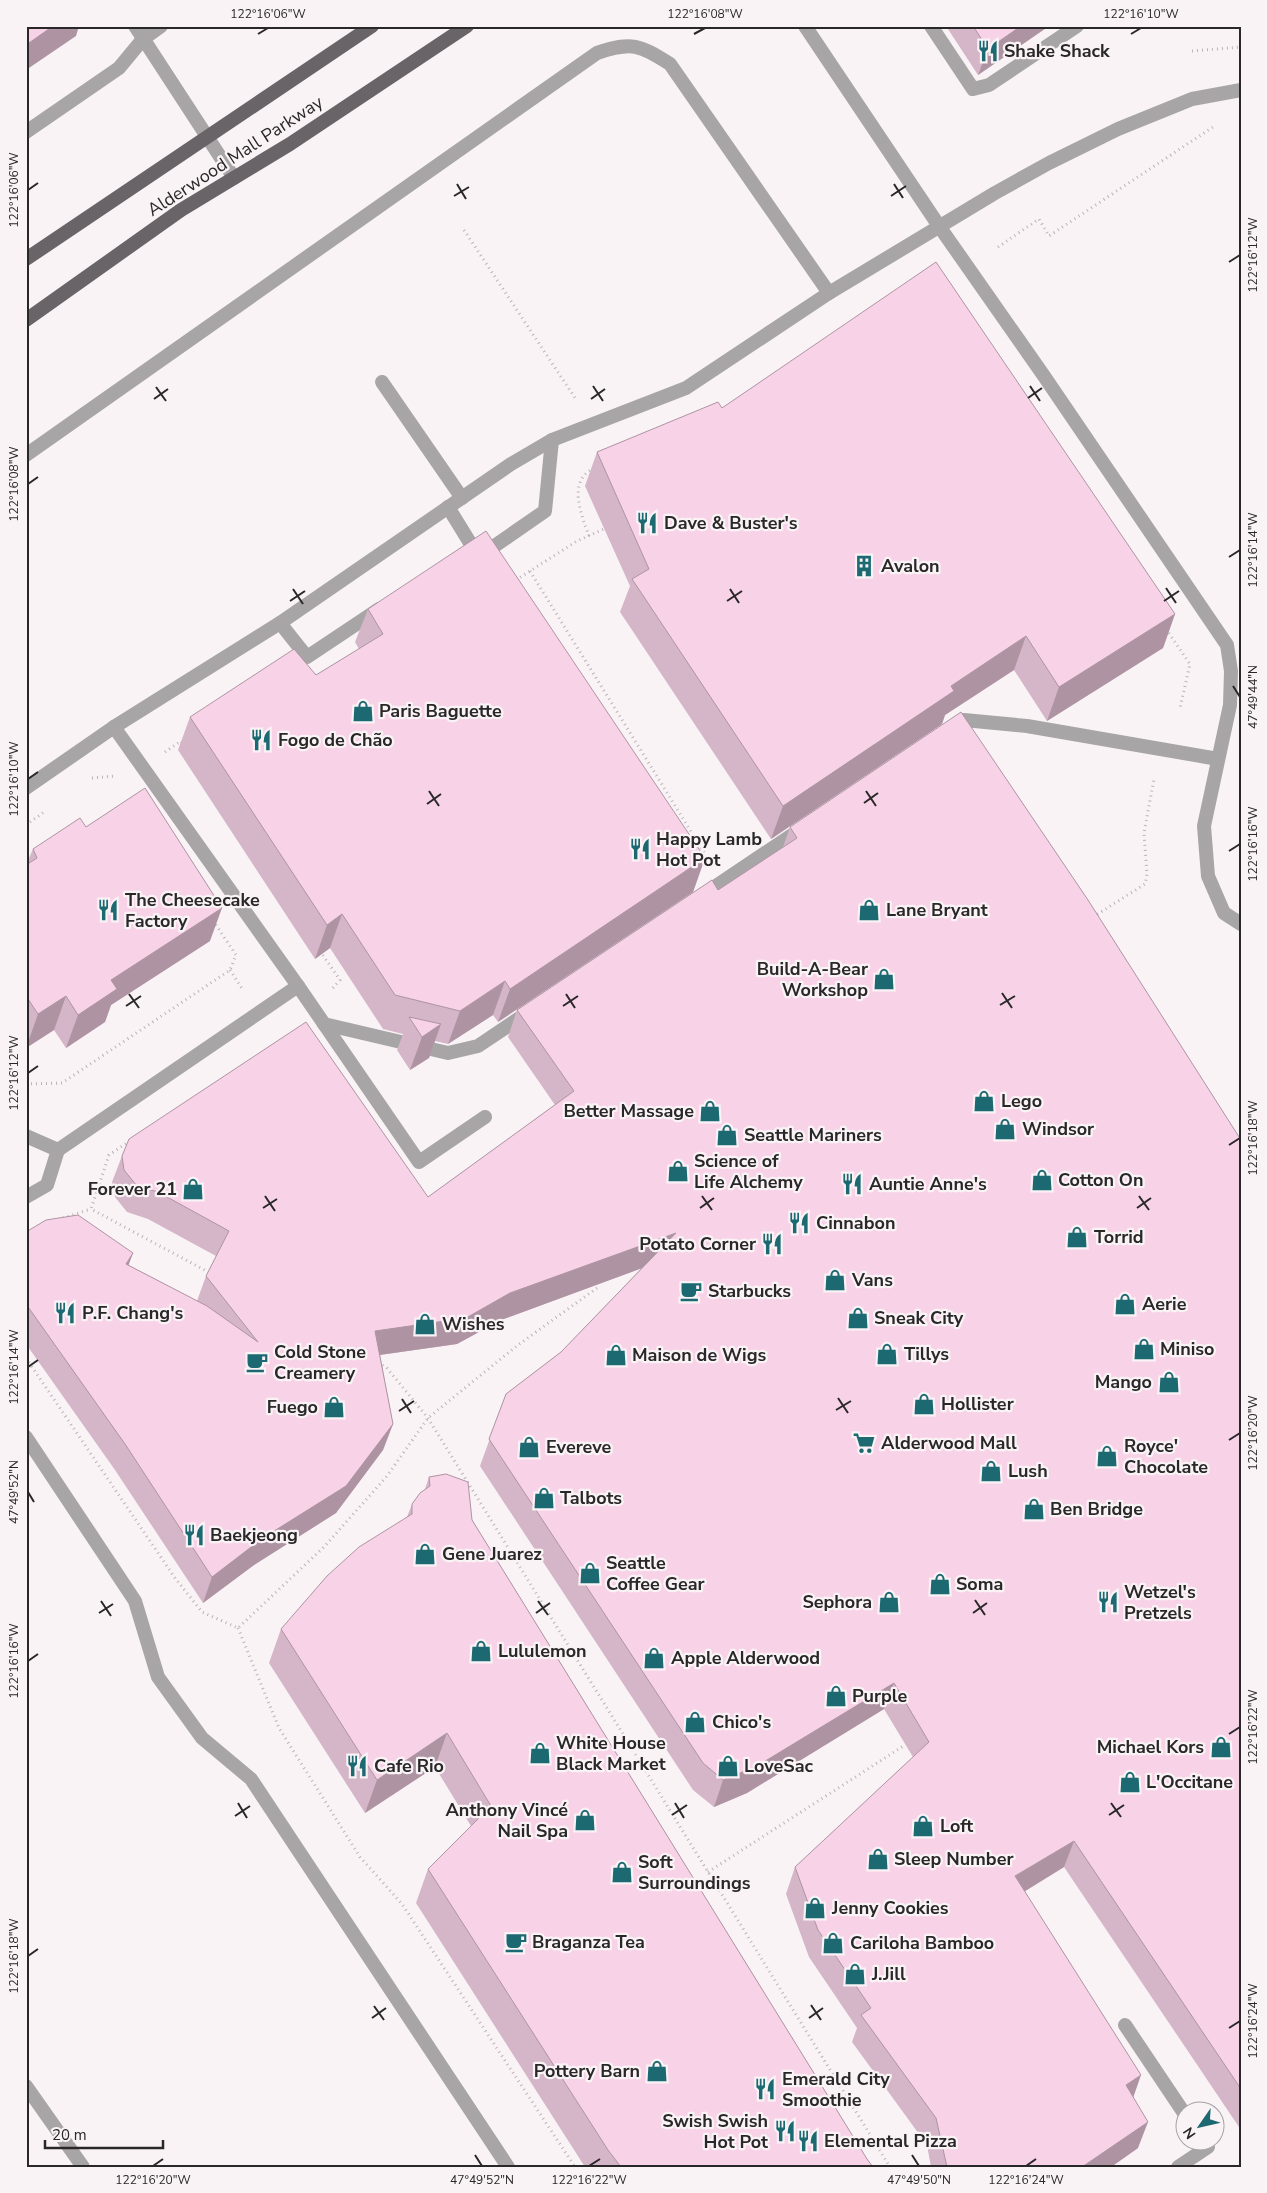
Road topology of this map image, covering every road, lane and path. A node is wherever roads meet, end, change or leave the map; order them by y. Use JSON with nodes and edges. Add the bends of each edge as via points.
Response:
{"nodes":[{"id":1,"x":135,"y":26,"type":"edge"},
{"id":2,"x":161,"y":26,"type":"edge"},
{"id":3,"x":372,"y":26,"type":"edge"},
{"id":4,"x":467,"y":26,"type":"edge"},
{"id":5,"x":805,"y":26,"type":"edge"},
{"id":6,"x":931,"y":26,"type":"edge"},
{"id":7,"x":1077,"y":26,"type":"edge"},
{"id":8,"x":143,"y":38,"type":"junction"},
{"id":9,"x":1241,"y":47,"type":"edge"},
{"id":10,"x":1192,"y":51,"type":"dead end"},
{"id":11,"x":1241,"y":90,"type":"edge"},
{"id":12,"x":1213,"y":127,"type":"dead end"},
{"id":13,"x":26,"y":132,"type":"edge"},
{"id":14,"x":206,"y":137,"type":"junction"},
{"id":15,"x":234,"y":178,"type":"junction"},
{"id":16,"x":939,"y":226,"type":"junction"},
{"id":17,"x":464,"y":230,"type":"dead end"},
{"id":18,"x":998,"y":247,"type":"dead end"},
{"id":19,"x":26,"y":259,"type":"edge"},
{"id":20,"x":829,"y":293,"type":"junction"},
{"id":21,"x":26,"y":320,"type":"edge"},
{"id":22,"x":382,"y":382,"type":"dead end"},
{"id":23,"x":587,"y":428,"type":"junction"},
{"id":24,"x":552,"y":440,"type":"junction"},
{"id":25,"x":26,"y":455,"type":"edge"},
{"id":26,"x":462,"y":498,"type":"junction"},
{"id":27,"x":448,"y":507,"type":"junction"},
{"id":28,"x":604,"y":528,"type":"dead end"},
{"id":29,"x":589,"y":536,"type":"junction"},
{"id":30,"x":530,"y":571,"type":"junction"},
{"id":31,"x":514,"y":581,"type":"edge"},
{"id":32,"x":390,"y":602,"type":"edge"},
{"id":33,"x":280,"y":623,"type":"junction"},
{"id":34,"x":1163,"y":623,"type":"edge"},
{"id":35,"x":1180,"y":708,"type":"dead end"},
{"id":36,"x":114,"y":728,"type":"junction"},
{"id":37,"x":940,"y":736,"type":"edge"},
{"id":38,"x":181,"y":741,"type":"junction"},
{"id":39,"x":189,"y":742,"type":"dead end"},
{"id":40,"x":187,"y":749,"type":"dead end"},
{"id":41,"x":165,"y":752,"type":"dead end"},
{"id":42,"x":1218,"y":759,"type":"junction"},
{"id":43,"x":1154,"y":780,"type":"dead end"},
{"id":44,"x":86,"y":782,"type":"dead end"},
{"id":45,"x":121,"y":782,"type":"dead end"},
{"id":46,"x":26,"y":788,"type":"edge"},
{"id":47,"x":49,"y":809,"type":"dead end"},
{"id":48,"x":810,"y":823,"type":"edge"},
{"id":49,"x":26,"y":825,"type":"edge"},
{"id":50,"x":722,"y":882,"type":"junction"},
{"id":51,"x":693,"y":902,"type":"edge"},
{"id":52,"x":208,"y":914,"type":"edge"},
{"id":53,"x":1086,"y":921,"type":"edge"},
{"id":54,"x":1241,"y":924,"type":"edge"},
{"id":55,"x":318,"y":947,"type":"edge"},
{"id":56,"x":230,"y":970,"type":"junction"},
{"id":57,"x":298,"y":986,"type":"junction"},
{"id":58,"x":246,"y":995,"type":"dead end"},
{"id":59,"x":327,"y":995,"type":"dead end"},
{"id":60,"x":536,"y":1007,"type":"edge"},
{"id":61,"x":324,"y":1024,"type":"junction"},
{"id":62,"x":26,"y":1084,"type":"edge"},
{"id":63,"x":485,"y":1117,"type":"dead end"},
{"id":64,"x":26,"y":1136,"type":"edge"},
{"id":65,"x":134,"y":1139,"type":"edge"},
{"id":66,"x":58,"y":1150,"type":"junction"},
{"id":67,"x":26,"y":1197,"type":"edge"},
{"id":68,"x":91,"y":1209,"type":"junction"},
{"id":69,"x":56,"y":1220,"type":"edge"},
{"id":70,"x":212,"y":1274,"type":"edge"},
{"id":71,"x":598,"y":1288,"type":"edge"},
{"id":72,"x":26,"y":1358,"type":"edge"},
{"id":73,"x":377,"y":1363,"type":"edge"},
{"id":74,"x":428,"y":1418,"type":"junction"},
{"id":75,"x":26,"y":1437,"type":"edge"},
{"id":76,"x":238,"y":1628,"type":"junction"},
{"id":77,"x":905,"y":1745,"type":"dead end"},
{"id":78,"x":708,"y":1872,"type":"junction"},
{"id":79,"x":1126,"y":2025,"type":"dead end"},
{"id":80,"x":26,"y":2086,"type":"edge"},
{"id":81,"x":1175,"y":2100,"type":"edge"},
{"id":82,"x":1204,"y":2150,"type":"edge"},
{"id":83,"x":83,"y":2167,"type":"edge"},
{"id":84,"x":508,"y":2167,"type":"edge"},
{"id":85,"x":575,"y":2167,"type":"edge"},
{"id":86,"x":890,"y":2167,"type":"edge"},
{"id":87,"x":1178,"y":2167,"type":"edge"}],
"edges":[{"from":1,"to":8,"type":"street"},
{"from":2,"to":8,"type":"street"},
{"from":3,"to":14,"type":"main road","name":"Alderwood Mall Parkway"},
{"from":4,"to":15,"type":"main road","name":"Alderwood Mall Parkway"},
{"from":5,"to":16,"type":"street"},
{"from":6,"to":7,"type":"street","via":[[973,89],[989,84]]},
{"from":8,"to":13,"type":"street","via":[[119,68]]},
{"from":8,"to":14,"type":"street"},
{"from":9,"to":10,"type":"path"},
{"from":11,"to":16,"type":"street","via":[[1192,98],[1118,129],[1050,163]]},
{"from":12,"to":18,"type":"path","via":[[1049,236],[1038,219]]},
{"from":14,"to":15,"type":"street"},
{"from":14,"to":19,"type":"main road","name":"Alderwood Mall Parkway"},
{"from":15,"to":21,"type":"main road","name":"Alderwood Mall Parkway","via":[[181,210]]},
{"from":16,"to":20,"type":"street"},
{"from":16,"to":42,"type":"street","via":[[1227,645],[1231,671],[1230,705]]},
{"from":17,"to":23,"type":"path","via":[[577,401]]},
{"from":20,"to":23,"type":"street","via":[[686,388]]},
{"from":20,"to":25,"type":"street","via":[[670,64],[646,49],[622,44],[597,53]]},
{"from":22,"to":26,"type":"street"},
{"from":23,"to":24,"type":"street"},
{"from":23,"to":29,"type":"path","via":[[602,465],[588,471],[579,483],[579,507]]},
{"from":24,"to":26,"type":"street"},
{"from":24,"to":27,"type":"street","via":[[545,512],[493,547],[468,549]]},
{"from":26,"to":27,"type":"street"},
{"from":27,"to":33,"type":"street"},
{"from":28,"to":29,"type":"path"},
{"from":29,"to":30,"type":"path"},
{"from":30,"to":31,"type":"path"},
{"from":30,"to":50,"type":"path"},
{"from":32,"to":33,"type":"street","via":[[307,657]]},
{"from":33,"to":36,"type":"street"},
{"from":34,"to":35,"type":"path","via":[[1190,664]]},
{"from":36,"to":46,"type":"street"},
{"from":36,"to":57,"type":"street"},
{"from":37,"to":42,"type":"street","via":[[964,720],[1026,726]]},
{"from":38,"to":39,"type":"path"},
{"from":38,"to":40,"type":"path"},
{"from":38,"to":41,"type":"path"},
{"from":42,"to":54,"type":"street","via":[[1204,826],[1208,876],[1224,913]]},
{"from":43,"to":53,"type":"path","via":[[1144,833],[1145,884]]},
{"from":44,"to":45,"type":"path","via":[[94,777],[117,776]]},
{"from":47,"to":49,"type":"path"},
{"from":48,"to":50,"type":"street"},
{"from":50,"to":51,"type":"street"},
{"from":52,"to":56,"type":"path","via":[[236,955]]},
{"from":55,"to":59,"type":"path","via":[[340,980]]},
{"from":56,"to":58,"type":"path"},
{"from":56,"to":62,"type":"path","via":[[62,1083]]},
{"from":57,"to":61,"type":"street"},
{"from":57,"to":66,"type":"street"},
{"from":60,"to":61,"type":"street","via":[[478,1046],[448,1053]]},
{"from":61,"to":63,"type":"street","via":[[419,1162]]},
{"from":64,"to":66,"type":"street"},
{"from":65,"to":68,"type":"path","via":[[109,1155]]},
{"from":66,"to":67,"type":"street","via":[[47,1186]]},
{"from":68,"to":69,"type":"path"},
{"from":68,"to":70,"type":"path"},
{"from":71,"to":74,"type":"path","via":[[518,1345]]},
{"from":72,"to":76,"type":"path","via":[[175,1578],[202,1612]]},
{"from":73,"to":74,"type":"path","via":[[386,1367]]},
{"from":74,"to":76,"type":"path","via":[[387,1476],[326,1546]]},
{"from":74,"to":78,"type":"path"},
{"from":75,"to":84,"type":"street","via":[[135,1601],[158,1677],[202,1738],[251,1779]]},
{"from":76,"to":85,"type":"path","via":[[284,1736],[360,1857],[402,1904]]},
{"from":77,"to":78,"type":"path"},
{"from":78,"to":86,"type":"path"},
{"from":79,"to":81,"type":"street"},
{"from":80,"to":83,"type":"street"},
{"from":82,"to":87,"type":"street"}]}
